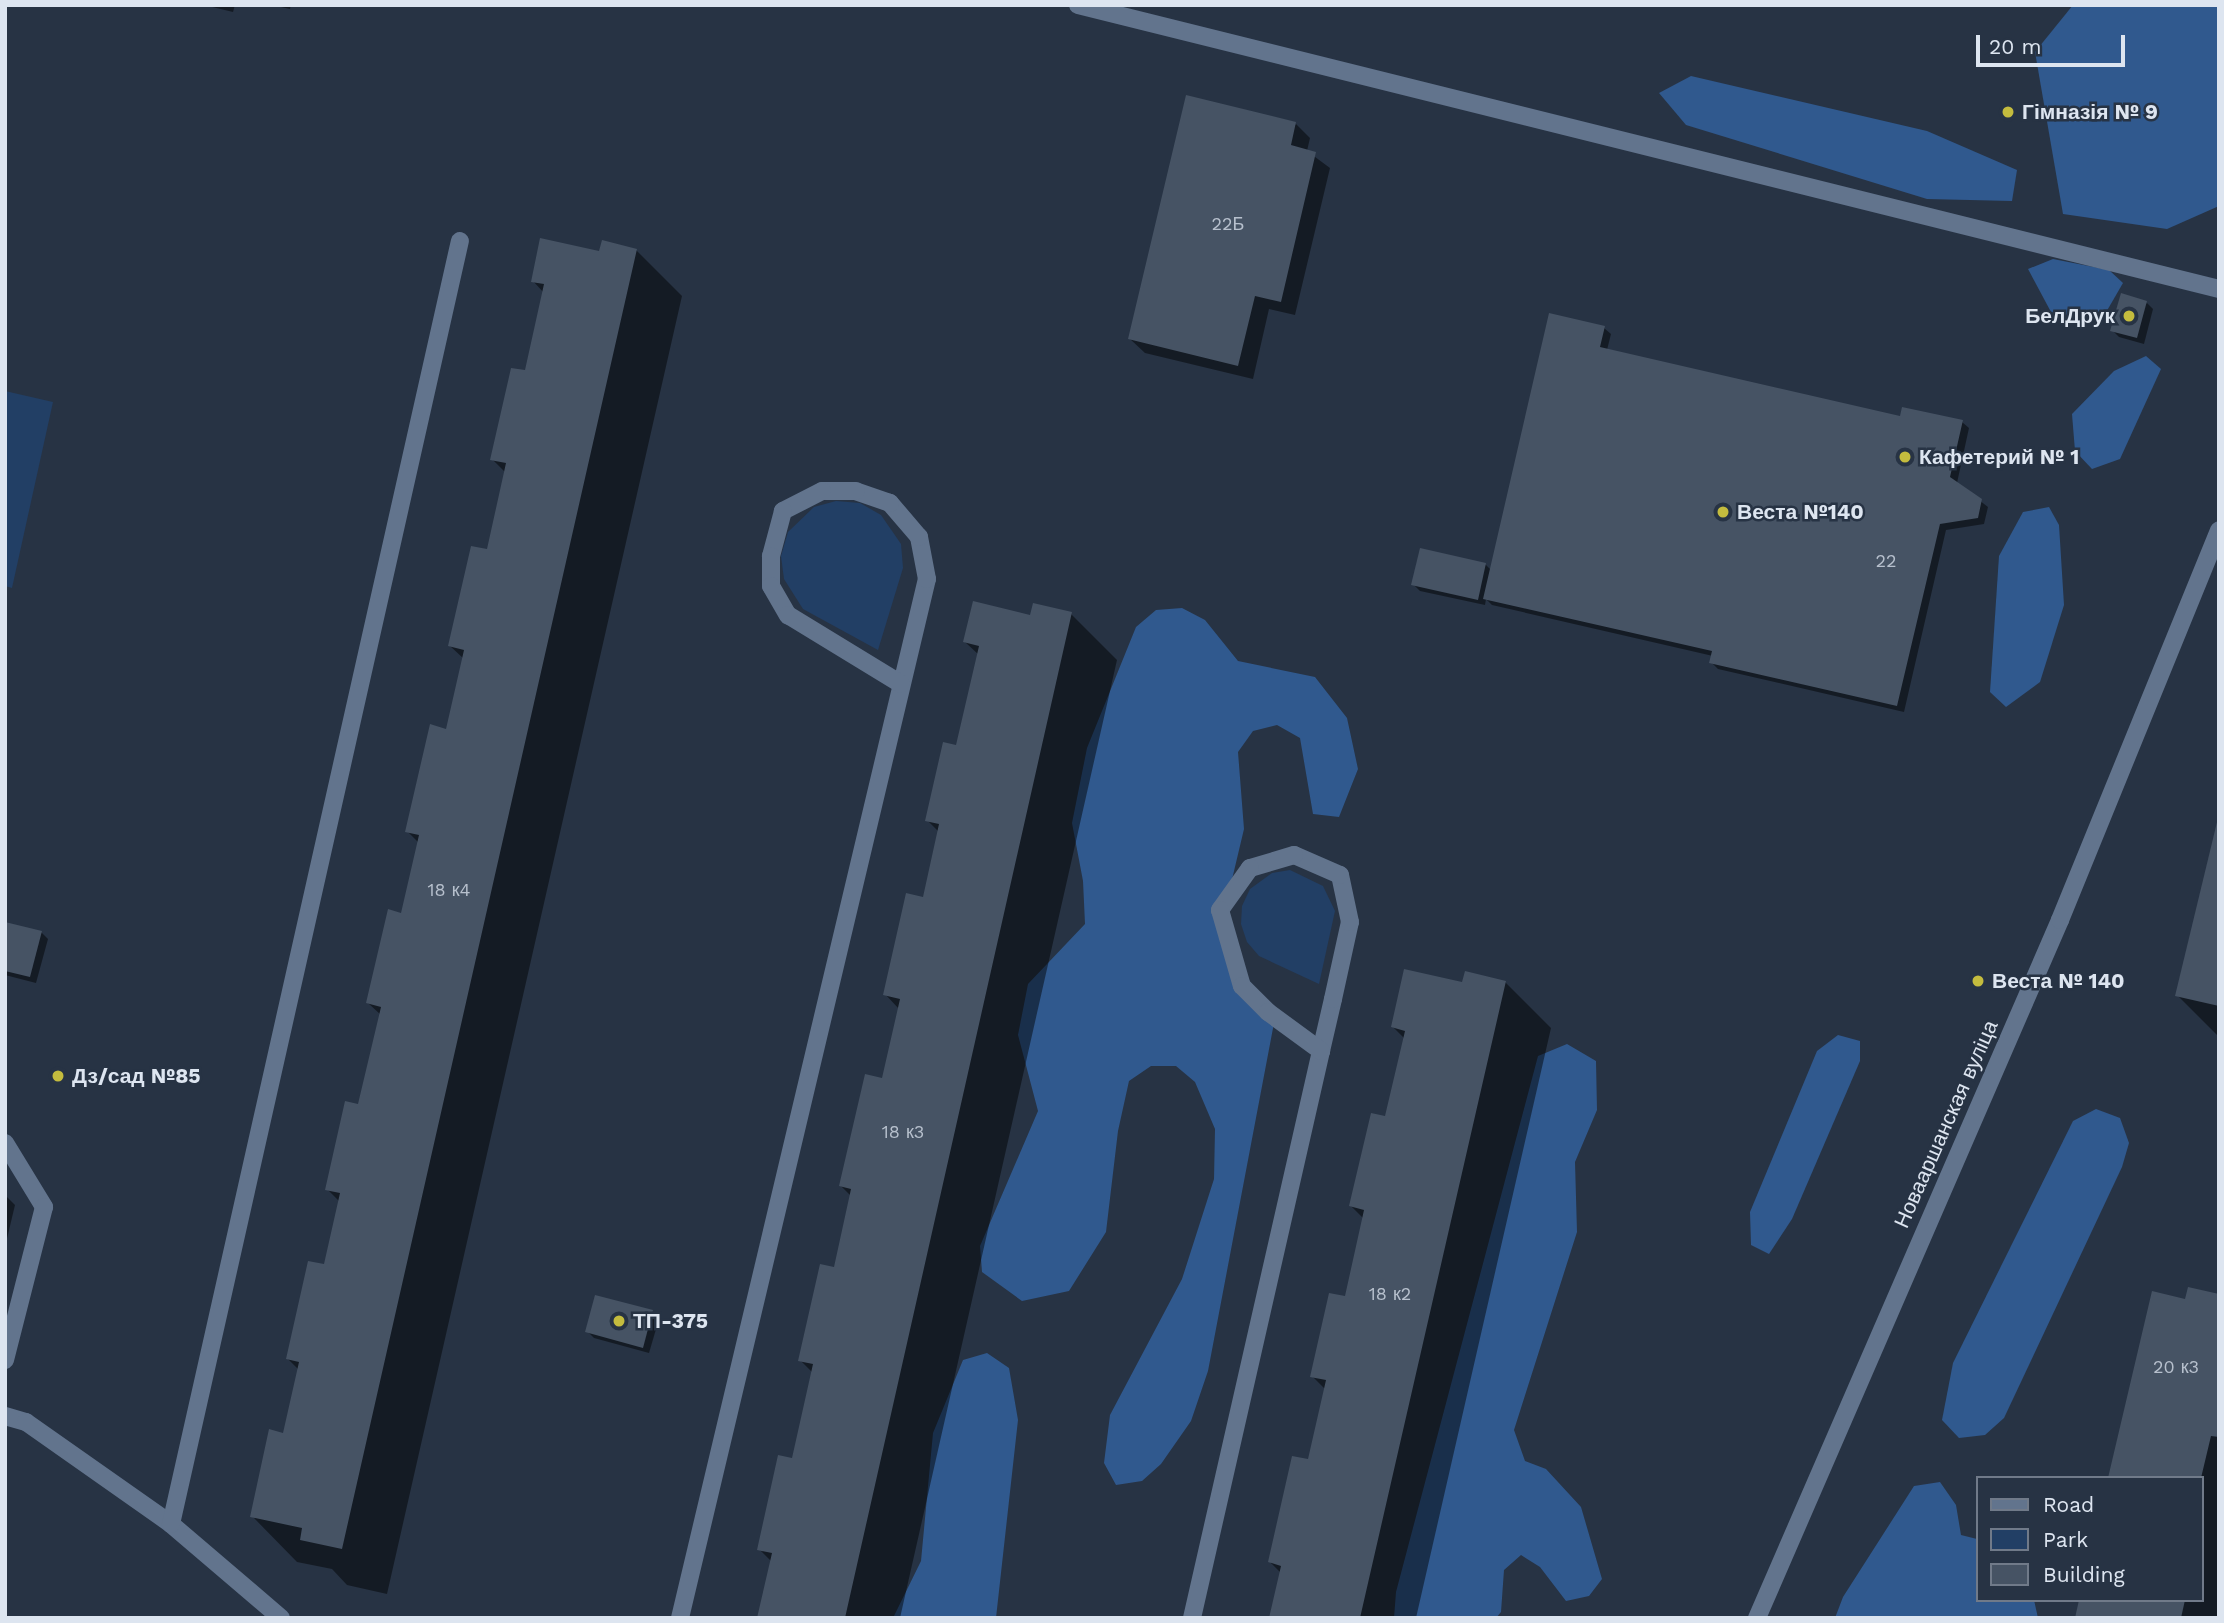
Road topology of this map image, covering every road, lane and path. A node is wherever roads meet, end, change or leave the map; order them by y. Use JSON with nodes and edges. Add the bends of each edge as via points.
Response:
{"nodes":[{"id":1,"x":1078,"y":5,"type":"edge"},
{"id":2,"x":460,"y":241,"type":"dead end"},
{"id":3,"x":2219,"y":289,"type":"edge"},
{"id":4,"x":2219,"y":530,"type":"edge"},
{"id":5,"x":901,"y":684,"type":"junction"},
{"id":6,"x":1321,"y":1051,"type":"junction"},
{"id":7,"x":5,"y":1143,"type":"edge"},
{"id":8,"x":5,"y":1360,"type":"edge"},
{"id":9,"x":5,"y":1416,"type":"edge"},
{"id":10,"x":171,"y":1524,"type":"junction"},
{"id":11,"x":281,"y":1618,"type":"edge"},
{"id":12,"x":680,"y":1618,"type":"edge"},
{"id":13,"x":1192,"y":1618,"type":"edge"},
{"id":14,"x":1757,"y":1618,"type":"edge"}],
"edges":[{"from":1,"to":3,"type":"street"},
{"from":2,"to":10,"type":"street"},
{"from":4,"to":14,"type":"street","name":"Новааршанская вуліца","via":[[2060,920]]},
{"from":5,"to":5,"type":"street","via":[[927,579],[919,537],[890,503],[856,491],[822,491],[783,512],[771,556],[771,586],[788,615]]},
{"from":5,"to":12,"type":"street"},
{"from":6,"to":6,"type":"street","via":[[1350,922],[1340,875],[1294,855],[1250,868],[1220,910],[1242,986],[1268,1012]]},
{"from":6,"to":13,"type":"street"},
{"from":7,"to":8,"type":"street","via":[[44,1207]]},
{"from":9,"to":10,"type":"street","via":[[26,1422]]},
{"from":10,"to":11,"type":"street"}]}
